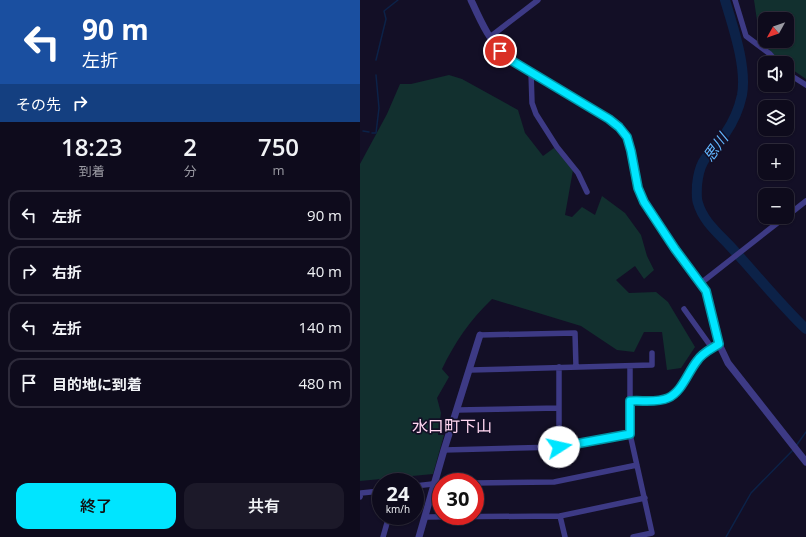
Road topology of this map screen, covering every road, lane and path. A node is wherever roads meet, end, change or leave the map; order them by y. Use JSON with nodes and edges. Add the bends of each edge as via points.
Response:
{"nodes":[{"id":1,"x":471,"y":0,"type":"edge"},
{"id":2,"x":538,"y":0,"type":"edge"},
{"id":3,"x":736,"y":0,"type":"edge"},
{"id":4,"x":490,"y":37,"type":"junction"},
{"id":5,"x":772,"y":56,"type":"edge"},
{"id":6,"x":531,"y":72,"type":"junction"},
{"id":7,"x":794,"y":77,"type":"edge"},
{"id":8,"x":806,"y":85,"type":"edge"},
{"id":9,"x":587,"y":192,"type":"dead end"},
{"id":10,"x":806,"y":201,"type":"edge"},
{"id":11,"x":794,"y":210,"type":"edge"},
{"id":12,"x":776,"y":224,"type":"edge"},
{"id":13,"x":701,"y":283,"type":"junction"},
{"id":14,"x":684,"y":309,"type":"dead end"},
{"id":15,"x":480,"y":335,"type":"joint"},
{"id":16,"x":719,"y":344,"type":"junction"},
{"id":17,"x":712,"y":348,"type":"junction"},
{"id":18,"x":652,"y":353,"type":"dead end"},
{"id":19,"x":630,"y":366,"type":"junction"},
{"id":20,"x":576,"y":367,"type":"junction"},
{"id":21,"x":559,"y":368,"type":"junction"},
{"id":22,"x":470,"y":370,"type":"junction"},
{"id":23,"x":630,"y":401,"type":"junction"},
{"id":24,"x":559,"y":408,"type":"junction"},
{"id":25,"x":457,"y":410,"type":"junction"},
{"id":26,"x":630,"y":434,"type":"junction"},
{"id":27,"x":559,"y":447,"type":"junction"},
{"id":28,"x":444,"y":450,"type":"junction"},
{"id":29,"x":806,"y":462,"type":"edge"},
{"id":30,"x":637,"y":465,"type":"junction"},
{"id":31,"x":440,"y":473,"type":"edge"},
{"id":32,"x":484,"y":483,"type":"edge"},
{"id":33,"x":372,"y":492,"type":"edge"},
{"id":34,"x":360,"y":497,"type":"edge"},
{"id":35,"x":645,"y":498,"type":"junction"},
{"id":36,"x":432,"y":499,"type":"edge"},
{"id":37,"x":560,"y":516,"type":"junction"},
{"id":38,"x":425,"y":518,"type":"junction"},
{"id":39,"x":386,"y":525,"type":"edge"},
{"id":40,"x":383,"y":537,"type":"edge"},
{"id":41,"x":419,"y":537,"type":"edge"},
{"id":42,"x":565,"y":537,"type":"edge"},
{"id":43,"x":633,"y":537,"type":"edge"}],
"edges":[{"from":1,"to":4,"type":"street"},
{"from":2,"to":4,"type":"street"},
{"from":3,"to":5,"type":"street","via":[[746,36]]},
{"from":4,"to":6,"type":"street","via":[[509,59]]},
{"from":6,"to":9,"type":"street","via":[[532,103],[536,114],[557,147],[578,173]]},
{"from":6,"to":13,"type":"street","via":[[619,127],[627,137],[638,188],[644,202]]},
{"from":7,"to":8,"type":"street"},
{"from":10,"to":11,"type":"street"},
{"from":12,"to":13,"type":"street"},
{"from":13,"to":16,"type":"street","via":[[709,301]]},
{"from":14,"to":17,"type":"street"},
{"from":15,"to":20,"type":"street","via":[[575,334]]},
{"from":15,"to":22,"type":"street"},
{"from":16,"to":17,"type":"street"},
{"from":16,"to":29,"type":"street","via":[[732,369]]},
{"from":17,"to":23,"type":"street","via":[[697,360],[676,392],[668,398]]},
{"from":18,"to":19,"type":"street","via":[[652,365]]},
{"from":19,"to":20,"type":"street"},
{"from":19,"to":23,"type":"street"},
{"from":20,"to":21,"type":"street"},
{"from":21,"to":22,"type":"street"},
{"from":21,"to":24,"type":"street"},
{"from":22,"to":25,"type":"street"},
{"from":23,"to":26,"type":"street"},
{"from":24,"to":25,"type":"street"},
{"from":24,"to":27,"type":"street"},
{"from":25,"to":28,"type":"street"},
{"from":26,"to":27,"type":"street"},
{"from":26,"to":30,"type":"street"},
{"from":27,"to":28,"type":"street"},
{"from":28,"to":31,"type":"street"},
{"from":30,"to":32,"type":"street","via":[[554,482]]},
{"from":30,"to":35,"type":"street"},
{"from":33,"to":34,"type":"street","via":[[361,493]]},
{"from":35,"to":37,"type":"street"},
{"from":35,"to":43,"type":"street","via":[[652,533]]},
{"from":36,"to":38,"type":"street"},
{"from":37,"to":38,"type":"street"},
{"from":37,"to":42,"type":"street"},
{"from":38,"to":41,"type":"street"},
{"from":39,"to":40,"type":"street"}]}
